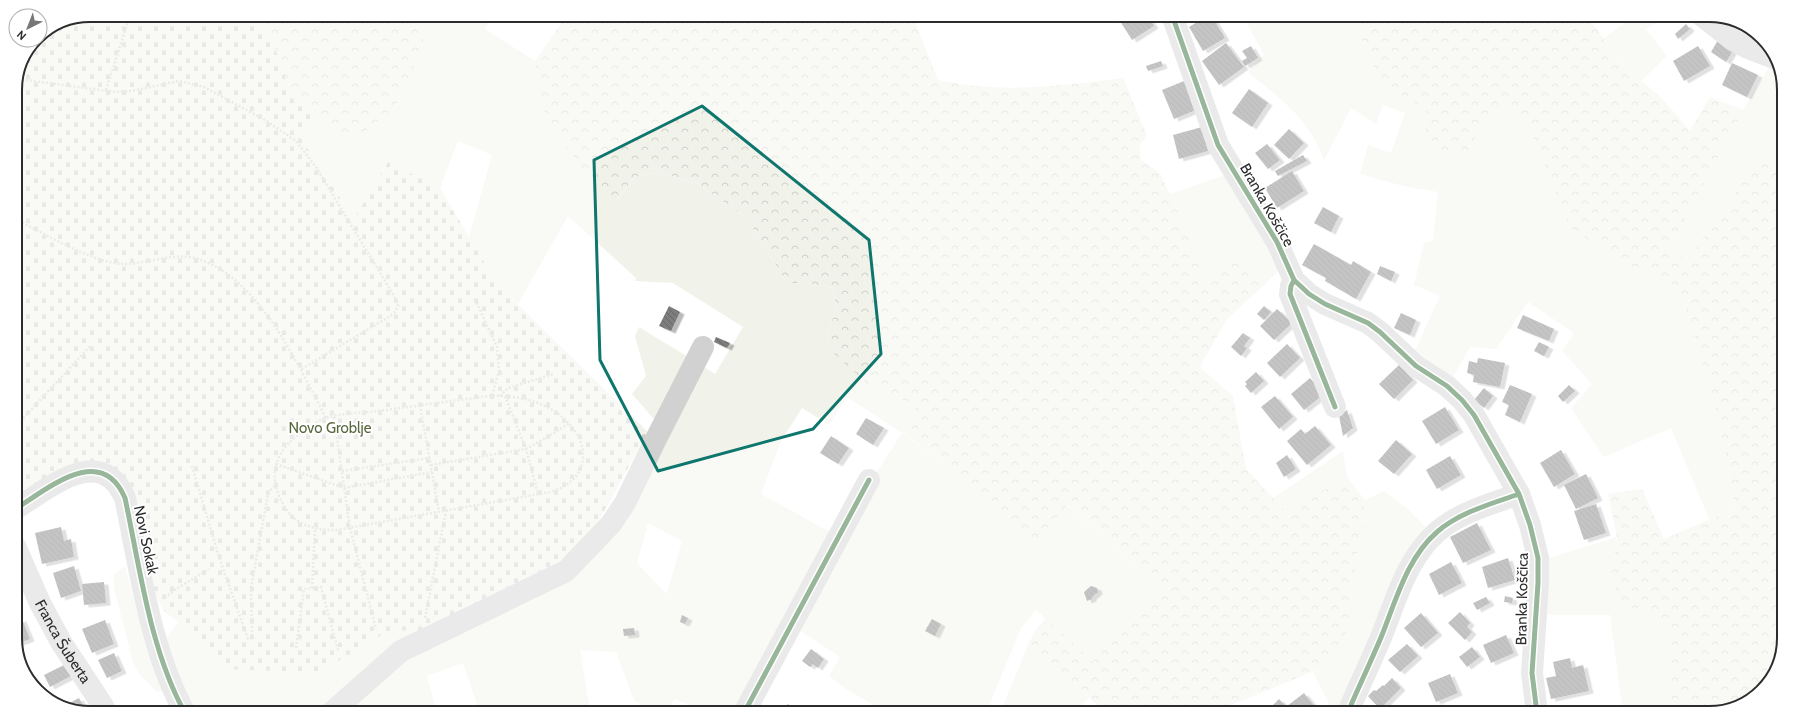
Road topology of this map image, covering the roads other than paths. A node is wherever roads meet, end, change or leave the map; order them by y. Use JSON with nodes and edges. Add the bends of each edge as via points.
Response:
{"nodes":[{"id":1,"x":1174,"y":22,"type":"edge"},
{"id":2,"x":1710,"y":22,"type":"edge"},
{"id":3,"x":1768,"y":56,"type":"edge"},
{"id":4,"x":1294,"y":280,"type":"junction"},
{"id":5,"x":703,"y":347,"type":"dead end"},
{"id":6,"x":1335,"y":407,"type":"dead end"},
{"id":7,"x":869,"y":480,"type":"dead end"},
{"id":8,"x":1519,"y":494,"type":"junction"},
{"id":9,"x":22,"y":505,"type":"edge"},
{"id":10,"x":22,"y":562,"type":"edge"},
{"id":11,"x":1351,"y":705,"type":"dead end"},
{"id":12,"x":102,"y":706,"type":"edge"},
{"id":13,"x":182,"y":706,"type":"edge"},
{"id":14,"x":339,"y":706,"type":"edge"},
{"id":15,"x":748,"y":706,"type":"edge"},
{"id":16,"x":1536,"y":706,"type":"edge"}],
"edges":[{"from":1,"to":4,"type":"street","name":"Branka Koščice","via":[[1218,145],[1277,242]]},
{"from":2,"to":3,"type":"street","via":[[1733,40]]},
{"from":4,"to":6,"type":"street","via":[[1290,294]]},
{"from":4,"to":8,"type":"street","name":"Branka Koščica","via":[[1325,304],[1368,323],[1406,358],[1447,386],[1462,400],[1474,415]]},
{"from":5,"to":14,"type":"street","via":[[625,503],[611,524],[566,571],[402,651]]},
{"from":7,"to":15,"type":"street"},
{"from":8,"to":11,"type":"street","via":[[1463,515],[1428,541],[1396,596]]},
{"from":8,"to":16,"type":"street","name":"Branka Koščica","via":[[1538,558],[1532,673]]},
{"from":9,"to":13,"type":"street","name":"Novi Sokak","via":[[63,479],[80,472],[104,472],[121,489],[125,498],[148,614],[158,647]]},
{"from":10,"to":12,"type":"street","name":"Franca Šuberta","via":[[61,642]]}]}
